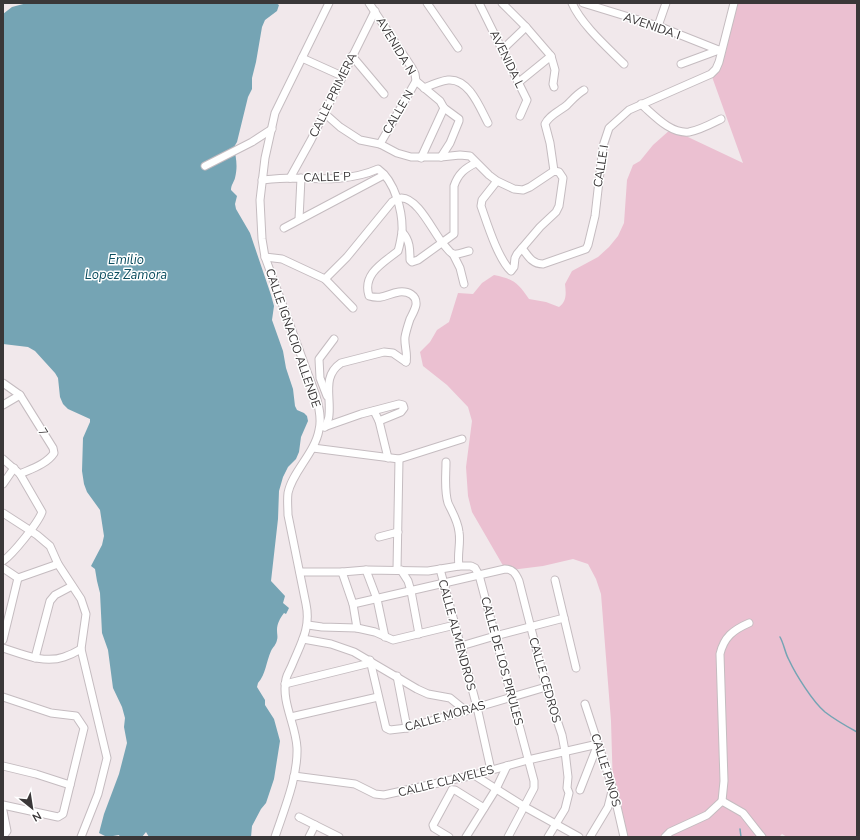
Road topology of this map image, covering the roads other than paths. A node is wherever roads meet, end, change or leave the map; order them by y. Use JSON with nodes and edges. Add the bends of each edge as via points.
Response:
{"nodes":[{"id":1,"x":329,"y":3,"type":"edge"},
{"id":2,"x":427,"y":3,"type":"edge"},
{"id":3,"x":479,"y":3,"type":"edge"},
{"id":4,"x":502,"y":3,"type":"edge"},
{"id":5,"x":572,"y":3,"type":"edge"},
{"id":6,"x":584,"y":3,"type":"edge"},
{"id":7,"x":666,"y":3,"type":"edge"},
{"id":8,"x":734,"y":3,"type":"edge"},
{"id":9,"x":372,"y":6,"type":"edge"},
{"id":10,"x":658,"y":26,"type":"junction"},
{"id":11,"x":526,"y":27,"type":"junction"},
{"id":12,"x":458,"y":48,"type":"dead end"},
{"id":13,"x":502,"y":50,"type":"junction"},
{"id":14,"x":720,"y":50,"type":"junction"},
{"id":15,"x":352,"y":56,"type":"junction"},
{"id":16,"x":551,"y":56,"type":"junction"},
{"id":17,"x":302,"y":58,"type":"junction"},
{"id":18,"x":624,"y":64,"type":"dead end"},
{"id":19,"x":682,"y":64,"type":"dead end"},
{"id":20,"x":342,"y":76,"type":"junction"},
{"id":21,"x":416,"y":81,"type":"junction"},
{"id":22,"x":519,"y":82,"type":"junction"},
{"id":23,"x":554,"y":87,"type":"dead end"},
{"id":24,"x":424,"y":88,"type":"junction"},
{"id":25,"x":584,"y":90,"type":"dead end"},
{"id":26,"x":384,"y":94,"type":"dead end"},
{"id":27,"x":641,"y":104,"type":"junction"},
{"id":28,"x":444,"y":108,"type":"junction"},
{"id":29,"x":323,"y":112,"type":"junction"},
{"id":30,"x":520,"y":116,"type":"dead end"},
{"id":31,"x":721,"y":119,"type":"dead end"},
{"id":32,"x":488,"y":123,"type":"dead end"},
{"id":33,"x":272,"y":130,"type":"junction"},
{"id":34,"x":380,"y":144,"type":"junction"},
{"id":35,"x":441,"y":157,"type":"junction"},
{"id":36,"x":421,"y":158,"type":"junction"},
{"id":37,"x":476,"y":164,"type":"junction"},
{"id":38,"x":205,"y":166,"type":"dead end"},
{"id":39,"x":554,"y":171,"type":"junction"},
{"id":40,"x":384,"y":175,"type":"junction"},
{"id":41,"x":290,"y":178,"type":"junction"},
{"id":42,"x":301,"y":178,"type":"junction"},
{"id":43,"x":262,"y":180,"type":"junction"},
{"id":44,"x":497,"y":181,"type":"junction"},
{"id":45,"x":397,"y":199,"type":"junction"},
{"id":46,"x":298,"y":219,"type":"junction"},
{"id":47,"x":284,"y":228,"type":"dead end"},
{"id":48,"x":402,"y":232,"type":"junction"},
{"id":49,"x":441,"y":242,"type":"junction"},
{"id":50,"x":522,"y":248,"type":"junction"},
{"id":51,"x":469,"y":252,"type":"dead end"},
{"id":52,"x":452,"y":254,"type":"junction"},
{"id":53,"x":265,"y":257,"type":"junction"},
{"id":54,"x":324,"y":278,"type":"junction"},
{"id":55,"x":464,"y":284,"type":"dead end"},
{"id":56,"x":353,"y":308,"type":"dead end"},
{"id":57,"x":334,"y":339,"type":"dead end"},
{"id":58,"x":3,"y":383,"type":"edge"},
{"id":59,"x":20,"y":395,"type":"junction"},
{"id":60,"x":328,"y":401,"type":"junction"},
{"id":61,"x":3,"y":405,"type":"edge"},
{"id":62,"x":374,"y":410,"type":"junction"},
{"id":63,"x":379,"y":421,"type":"junction"},
{"id":64,"x":323,"y":428,"type":"junction"},
{"id":65,"x":462,"y":439,"type":"dead end"},
{"id":66,"x":313,"y":448,"type":"junction"},
{"id":67,"x":388,"y":458,"type":"junction"},
{"id":68,"x":3,"y":459,"type":"edge"},
{"id":69,"x":399,"y":459,"type":"junction"},
{"id":70,"x":446,"y":462,"type":"dead end"},
{"id":71,"x":14,"y":468,"type":"junction"},
{"id":72,"x":20,"y":474,"type":"junction"},
{"id":73,"x":3,"y":484,"type":"edge"},
{"id":74,"x":3,"y":512,"type":"edge"},
{"id":75,"x":29,"y":531,"type":"junction"},
{"id":76,"x":398,"y":532,"type":"junction"},
{"id":77,"x":379,"y":537,"type":"dead end"},
{"id":78,"x":3,"y":561,"type":"edge"},
{"id":79,"x":58,"y":564,"type":"junction"},
{"id":80,"x":459,"y":566,"type":"junction"},
{"id":81,"x":3,"y":568,"type":"edge"},
{"id":82,"x":440,"y":569,"type":"junction"},
{"id":83,"x":366,"y":570,"type":"junction"},
{"id":84,"x":399,"y":570,"type":"junction"},
{"id":85,"x":300,"y":572,"type":"junction"},
{"id":86,"x":342,"y":572,"type":"junction"},
{"id":87,"x":479,"y":575,"type":"junction"},
{"id":88,"x":18,"y":578,"type":"junction"},
{"id":89,"x":555,"y":580,"type":"dead end"},
{"id":90,"x":443,"y":583,"type":"junction"},
{"id":91,"x":72,"y":586,"type":"junction"},
{"id":92,"x":411,"y":591,"type":"junction"},
{"id":93,"x":377,"y":599,"type":"junction"},
{"id":94,"x":352,"y":604,"type":"junction"},
{"id":95,"x":5,"y":615,"type":"edge"},
{"id":96,"x":564,"y":618,"type":"junction"},
{"id":97,"x":749,"y":623,"type":"dead end"},
{"id":98,"x":308,"y":625,"type":"junction"},
{"id":99,"x":455,"y":625,"type":"junction"},
{"id":100,"x":530,"y":626,"type":"junction"},
{"id":101,"x":357,"y":628,"type":"junction"},
{"id":102,"x":419,"y":634,"type":"junction"},
{"id":103,"x":495,"y":636,"type":"junction"},
{"id":104,"x":385,"y":637,"type":"junction"},
{"id":105,"x":303,"y":639,"type":"junction"},
{"id":106,"x":3,"y":640,"type":"edge"},
{"id":107,"x":461,"y":646,"type":"junction"},
{"id":108,"x":3,"y":648,"type":"edge"},
{"id":109,"x":81,"y":649,"type":"junction"},
{"id":110,"x":35,"y":658,"type":"junction"},
{"id":111,"x":370,"y":662,"type":"junction"},
{"id":112,"x":576,"y":668,"type":"dead end"},
{"id":113,"x":397,"y":676,"type":"junction"},
{"id":114,"x":285,"y":684,"type":"junction"},
{"id":115,"x":546,"y":687,"type":"junction"},
{"id":116,"x":378,"y":697,"type":"junction"},
{"id":117,"x":3,"y":698,"type":"edge"},
{"id":118,"x":511,"y":698,"type":"junction"},
{"id":119,"x":585,"y":704,"type":"dead end"},
{"id":120,"x":477,"y":707,"type":"junction"},
{"id":121,"x":466,"y":711,"type":"junction"},
{"id":122,"x":291,"y":717,"type":"junction"},
{"id":123,"x":407,"y":728,"type":"junction"},
{"id":124,"x":598,"y":744,"type":"junction"},
{"id":125,"x":565,"y":751,"type":"junction"},
{"id":126,"x":528,"y":760,"type":"junction"},
{"id":127,"x":3,"y":766,"type":"edge"},
{"id":128,"x":507,"y":766,"type":"junction"},
{"id":129,"x":491,"y":770,"type":"junction"},
{"id":130,"x":474,"y":775,"type":"junction"},
{"id":131,"x":294,"y":776,"type":"junction"},
{"id":132,"x":450,"y":781,"type":"junction"},
{"id":133,"x":70,"y":785,"type":"junction"},
{"id":134,"x":496,"y":789,"type":"junction"},
{"id":135,"x":613,"y":789,"type":"junction"},
{"id":136,"x":452,"y":790,"type":"junction"},
{"id":137,"x":580,"y":790,"type":"dead end"},
{"id":138,"x":722,"y":801,"type":"junction"},
{"id":139,"x":3,"y":805,"type":"edge"},
{"id":140,"x":525,"y":807,"type":"junction"},
{"id":141,"x":484,"y":808,"type":"junction"},
{"id":142,"x":3,"y":811,"type":"edge"},
{"id":143,"x":299,"y":817,"type":"dead end"},
{"id":144,"x":556,"y":824,"type":"junction"},
{"id":145,"x":315,"y":825,"type":"junction"},
{"id":146,"x":3,"y":836,"type":"edge"},
{"id":147,"x":81,"y":837,"type":"edge"},
{"id":148,"x":275,"y":837,"type":"edge"},
{"id":149,"x":309,"y":837,"type":"edge"},
{"id":150,"x":339,"y":837,"type":"edge"},
{"id":151,"x":449,"y":837,"type":"edge"},
{"id":152,"x":466,"y":837,"type":"edge"},
{"id":153,"x":508,"y":837,"type":"edge"},
{"id":154,"x":548,"y":837,"type":"edge"},
{"id":155,"x":579,"y":837,"type":"edge"},
{"id":156,"x":590,"y":837,"type":"edge"},
{"id":157,"x":624,"y":837,"type":"edge"},
{"id":158,"x":665,"y":837,"type":"edge"},
{"id":159,"x":762,"y":837,"type":"edge"}],
"edges":[{"from":1,"to":17,"type":"street","name":"CALLE IGNACIO ALLENDE"},
{"from":2,"to":12,"type":"street"},
{"from":3,"to":13,"type":"street","name":"AVENIDA L"},
{"from":4,"to":11,"type":"street"},
{"from":5,"to":18,"type":"street","via":[[582,20]]},
{"from":6,"to":10,"type":"street","name":"AVENIDA I"},
{"from":7,"to":10,"type":"street"},
{"from":8,"to":14,"type":"street","name":"CALLE I"},
{"from":9,"to":15,"type":"street","name":"CALLE PRIMERA"},
{"from":9,"to":21,"type":"street","name":"AVENIDA N","via":[[412,68]]},
{"from":10,"to":14,"type":"street","name":"AVENIDA I"},
{"from":11,"to":13,"type":"street"},
{"from":11,"to":16,"type":"street"},
{"from":13,"to":22,"type":"street","name":"AVENIDA L"},
{"from":14,"to":19,"type":"street"},
{"from":14,"to":27,"type":"street","name":"CALLE I","via":[[719,62],[711,74]]},
{"from":15,"to":20,"type":"street","name":"CALLE PRIMERA"},
{"from":15,"to":26,"type":"street"},
{"from":16,"to":22,"type":"street"},
{"from":16,"to":23,"type":"street","via":[[555,70]]},
{"from":17,"to":20,"type":"street"},
{"from":17,"to":33,"type":"street","name":"CALLE IGNACIO ALLENDE","via":[[275,113]]},
{"from":20,"to":29,"type":"street","name":"CALLE PRIMERA"},
{"from":21,"to":24,"type":"street","name":"AVENIDA N"},
{"from":21,"to":34,"type":"street","name":"CALLE N"},
{"from":22,"to":30,"type":"street","name":"AVENIDA L","via":[[527,100]]},
{"from":24,"to":28,"type":"street","name":"AVENIDA N","via":[[440,101]]},
{"from":24,"to":32,"type":"street","name":"CALLE N","via":[[447,80],[458,81],[473,94]]},
{"from":25,"to":39,"type":"street","via":[[545,124]]},
{"from":27,"to":31,"type":"street","via":[[671,129],[680,132],[695,130]]},
{"from":27,"to":50,"type":"street","name":"CALLE I","via":[[622,115],[609,128],[603,146],[594,222],[586,249],[537,264]]},
{"from":28,"to":35,"type":"street","name":"AVENIDA N","via":[[459,121]]},
{"from":28,"to":36,"type":"street"},
{"from":29,"to":34,"type":"street","name":"CALLE N","via":[[360,140]]},
{"from":29,"to":41,"type":"street","name":"CALLE PRIMERA"},
{"from":33,"to":38,"type":"street"},
{"from":33,"to":43,"type":"street","name":"CALLE IGNACIO ALLENDE"},
{"from":34,"to":36,"type":"street","name":"CALLE N","via":[[397,153]]},
{"from":35,"to":36,"type":"street","name":"CALLE N"},
{"from":35,"to":37,"type":"street","name":"CALLE N","via":[[470,156]]},
{"from":37,"to":44,"type":"street"},
{"from":37,"to":49,"type":"street","via":[[464,170],[456,179],[455,230],[454,234]]},
{"from":39,"to":44,"type":"street","via":[[523,190]]},
{"from":39,"to":50,"type":"street","via":[[559,172],[563,178],[559,206]]},
{"from":40,"to":42,"type":"street","name":"CALLE P","via":[[378,169],[338,179]]},
{"from":40,"to":45,"type":"street"},
{"from":40,"to":46,"type":"street"},
{"from":41,"to":42,"type":"street","name":"CALLE P"},
{"from":41,"to":43,"type":"street","name":"CALLE P"},
{"from":42,"to":46,"type":"street"},
{"from":43,"to":53,"type":"street","name":"CALLE IGNACIO ALLENDE","via":[[260,220]]},
{"from":44,"to":50,"type":"street","via":[[482,200],[481,206],[493,239],[511,271],[515,258]]},
{"from":45,"to":48,"type":"street","via":[[401,209]]},
{"from":45,"to":49,"type":"street","via":[[409,199]]},
{"from":45,"to":54,"type":"street","via":[[348,257]]},
{"from":46,"to":47,"type":"street"},
{"from":48,"to":49,"type":"street","via":[[410,247],[412,262]]},
{"from":48,"to":60,"type":"street","via":[[398,251],[376,269],[368,280],[367,288],[369,296],[373,297],[382,298],[404,292],[412,294],[415,299],[416,305],[405,337],[406,362],[393,353],[384,352],[341,363],[331,373]]},
{"from":49,"to":52,"type":"street"},
{"from":51,"to":52,"type":"street"},
{"from":52,"to":55,"type":"street","via":[[460,268]]},
{"from":53,"to":54,"type":"street","via":[[282,259]]},
{"from":53,"to":64,"type":"street","name":"CALLE IGNACIO ALLENDE","via":[[316,396]]},
{"from":54,"to":56,"type":"street"},
{"from":57,"to":60,"type":"street","via":[[319,359],[320,378]]},
{"from":58,"to":59,"type":"street","name":"7"},
{"from":59,"to":61,"type":"street"},
{"from":59,"to":72,"type":"street","name":"7","via":[[54,453],[51,458]]},
{"from":60,"to":64,"type":"street","via":[[329,417]]},
{"from":62,"to":63,"type":"street"},
{"from":62,"to":63,"type":"street","via":[[403,405],[401,412]]},
{"from":62,"to":64,"type":"street"},
{"from":63,"to":67,"type":"street"},
{"from":64,"to":66,"type":"street","name":"CALLE IGNACIO ALLENDE"},
{"from":65,"to":69,"type":"street"},
{"from":66,"to":67,"type":"street"},
{"from":66,"to":85,"type":"street","name":"CALLE IGNACIO ALLENDE","via":[[293,480],[287,501]]},
{"from":67,"to":69,"type":"street"},
{"from":68,"to":71,"type":"street"},
{"from":69,"to":76,"type":"street"},
{"from":70,"to":80,"type":"street","via":[[448,502],[460,534]]},
{"from":71,"to":72,"type":"street"},
{"from":71,"to":73,"type":"street"},
{"from":72,"to":75,"type":"street","via":[[42,512]]},
{"from":74,"to":75,"type":"street"},
{"from":75,"to":78,"type":"street"},
{"from":75,"to":79,"type":"street","via":[[50,546]]},
{"from":76,"to":77,"type":"street"},
{"from":76,"to":84,"type":"street"},
{"from":79,"to":88,"type":"street"},
{"from":79,"to":91,"type":"street"},
{"from":80,"to":82,"type":"street"},
{"from":80,"to":87,"type":"street","name":"CALLE DE LOS PIRULES","via":[[471,566]]},
{"from":81,"to":88,"type":"street"},
{"from":82,"to":84,"type":"street"},
{"from":82,"to":90,"type":"street","name":"CALLE ALMENDROS"},
{"from":83,"to":84,"type":"street"},
{"from":83,"to":86,"type":"street"},
{"from":83,"to":93,"type":"street"},
{"from":84,"to":92,"type":"street","via":[[408,581]]},
{"from":85,"to":86,"type":"street"},
{"from":85,"to":98,"type":"street","name":"CALLE IGNACIO ALLENDE"},
{"from":86,"to":94,"type":"street"},
{"from":87,"to":90,"type":"street"},
{"from":87,"to":100,"type":"street","name":"CALLE CEDROS","via":[[505,569],[512,570],[519,581]]},
{"from":87,"to":103,"type":"street","name":"CALLE DE LOS PIRULES"},
{"from":88,"to":95,"type":"street"},
{"from":89,"to":96,"type":"street"},
{"from":90,"to":92,"type":"street"},
{"from":90,"to":99,"type":"street","name":"CALLE ALMENDROS"},
{"from":91,"to":109,"type":"street","via":[[81,599],[86,614]]},
{"from":91,"to":110,"type":"street","via":[[55,594],[50,600]]},
{"from":92,"to":93,"type":"street"},
{"from":92,"to":102,"type":"street"},
{"from":93,"to":94,"type":"street"},
{"from":93,"to":104,"type":"street"},
{"from":94,"to":101,"type":"street"},
{"from":95,"to":106,"type":"street"},
{"from":96,"to":100,"type":"street"},
{"from":96,"to":112,"type":"street"},
{"from":97,"to":138,"type":"street","via":[[736,628],[722,646],[720,654],[724,781]]},
{"from":98,"to":101,"type":"street"},
{"from":98,"to":105,"type":"street","name":"CALLE IGNACIO ALLENDE"},
{"from":99,"to":102,"type":"street"},
{"from":99,"to":107,"type":"street","name":"CALLE ALMENDROS"},
{"from":100,"to":103,"type":"street"},
{"from":100,"to":115,"type":"street","name":"CALLE CEDROS"},
{"from":101,"to":104,"type":"street"},
{"from":102,"to":104,"type":"street","via":[[396,640]]},
{"from":103,"to":107,"type":"street"},
{"from":103,"to":118,"type":"street","name":"CALLE DE LOS PIRULES"},
{"from":105,"to":111,"type":"street","via":[[343,648]]},
{"from":105,"to":114,"type":"street","name":"CALLE IGNACIO ALLENDE"},
{"from":107,"to":120,"type":"street","name":"CALLE ALMENDROS"},
{"from":108,"to":110,"type":"street"},
{"from":109,"to":110,"type":"street","via":[[65,657]]},
{"from":109,"to":147,"type":"street","via":[[107,758],[98,794]]},
{"from":111,"to":113,"type":"street"},
{"from":111,"to":114,"type":"street"},
{"from":111,"to":116,"type":"street","name":"CALLE MORAS"},
{"from":113,"to":121,"type":"street","via":[[428,694],[450,698]]},
{"from":113,"to":123,"type":"street"},
{"from":114,"to":122,"type":"street","name":"CALLE IGNACIO ALLENDE"},
{"from":115,"to":118,"type":"street","name":"CALLE MORAS"},
{"from":115,"to":125,"type":"street","name":"CALLE CEDROS"},
{"from":116,"to":122,"type":"street"},
{"from":116,"to":123,"type":"street","name":"CALLE MORAS","via":[[388,730]]},
{"from":117,"to":133,"type":"street","via":[[51,713],[76,716],[84,728]]},
{"from":118,"to":120,"type":"street","name":"CALLE MORAS"},
{"from":118,"to":126,"type":"street","name":"CALLE DE LOS PIRULES"},
{"from":119,"to":124,"type":"street","name":"CALLE PINOS"},
{"from":120,"to":121,"type":"street","name":"CALLE MORAS"},
{"from":120,"to":129,"type":"street","name":"CALLE ALMENDROS"},
{"from":121,"to":123,"type":"street","name":"CALLE MORAS"},
{"from":122,"to":131,"type":"street","name":"CALLE IGNACIO ALLENDE","via":[[297,750]]},
{"from":124,"to":125,"type":"street","name":"CALLE CLAVELES"},
{"from":124,"to":135,"type":"street","name":"CALLE PINOS"},
{"from":124,"to":137,"type":"street"},
{"from":125,"to":126,"type":"street","name":"CALLE CLAVELES"},
{"from":125,"to":144,"type":"street","name":"CALLE CEDROS","via":[[569,793],[565,809]]},
{"from":126,"to":128,"type":"street","name":"CALLE CLAVELES"},
{"from":126,"to":140,"type":"street","name":"CALLE DE LOS PIRULES","via":[[535,784]]},
{"from":127,"to":133,"type":"street"},
{"from":128,"to":129,"type":"street","name":"CALLE CLAVELES"},
{"from":128,"to":134,"type":"street"},
{"from":129,"to":130,"type":"street","name":"CALLE CLAVELES"},
{"from":130,"to":132,"type":"street","name":"CALLE CLAVELES"},
{"from":130,"to":134,"type":"street"},
{"from":131,"to":132,"type":"street","name":"CALLE CLAVELES","via":[[355,784],[375,794],[384,795]]},
{"from":131,"to":148,"type":"street","name":"CALLE IGNACIO ALLENDE"},
{"from":132,"to":136,"type":"street"},
{"from":133,"to":139,"type":"street","via":[[63,814],[58,818]]},
{"from":134,"to":140,"type":"street"},
{"from":134,"to":141,"type":"street"},
{"from":135,"to":156,"type":"street","via":[[608,807]]},
{"from":135,"to":157,"type":"street","name":"CALLE PINOS"},
{"from":136,"to":141,"type":"street"},
{"from":136,"to":151,"type":"street","via":[[433,826]]},
{"from":138,"to":158,"type":"street","via":[[707,815],[670,832]]},
{"from":138,"to":159,"type":"street","via":[[744,813]]},
{"from":140,"to":144,"type":"street"},
{"from":140,"to":153,"type":"street","name":"CALLE DE LOS PIRULES"},
{"from":141,"to":152,"type":"street"},
{"from":142,"to":146,"type":"street","via":[[7,831]]},
{"from":143,"to":145,"type":"street"},
{"from":144,"to":154,"type":"street"},
{"from":144,"to":155,"type":"street"},
{"from":145,"to":149,"type":"street"},
{"from":145,"to":150,"type":"street"}]}
